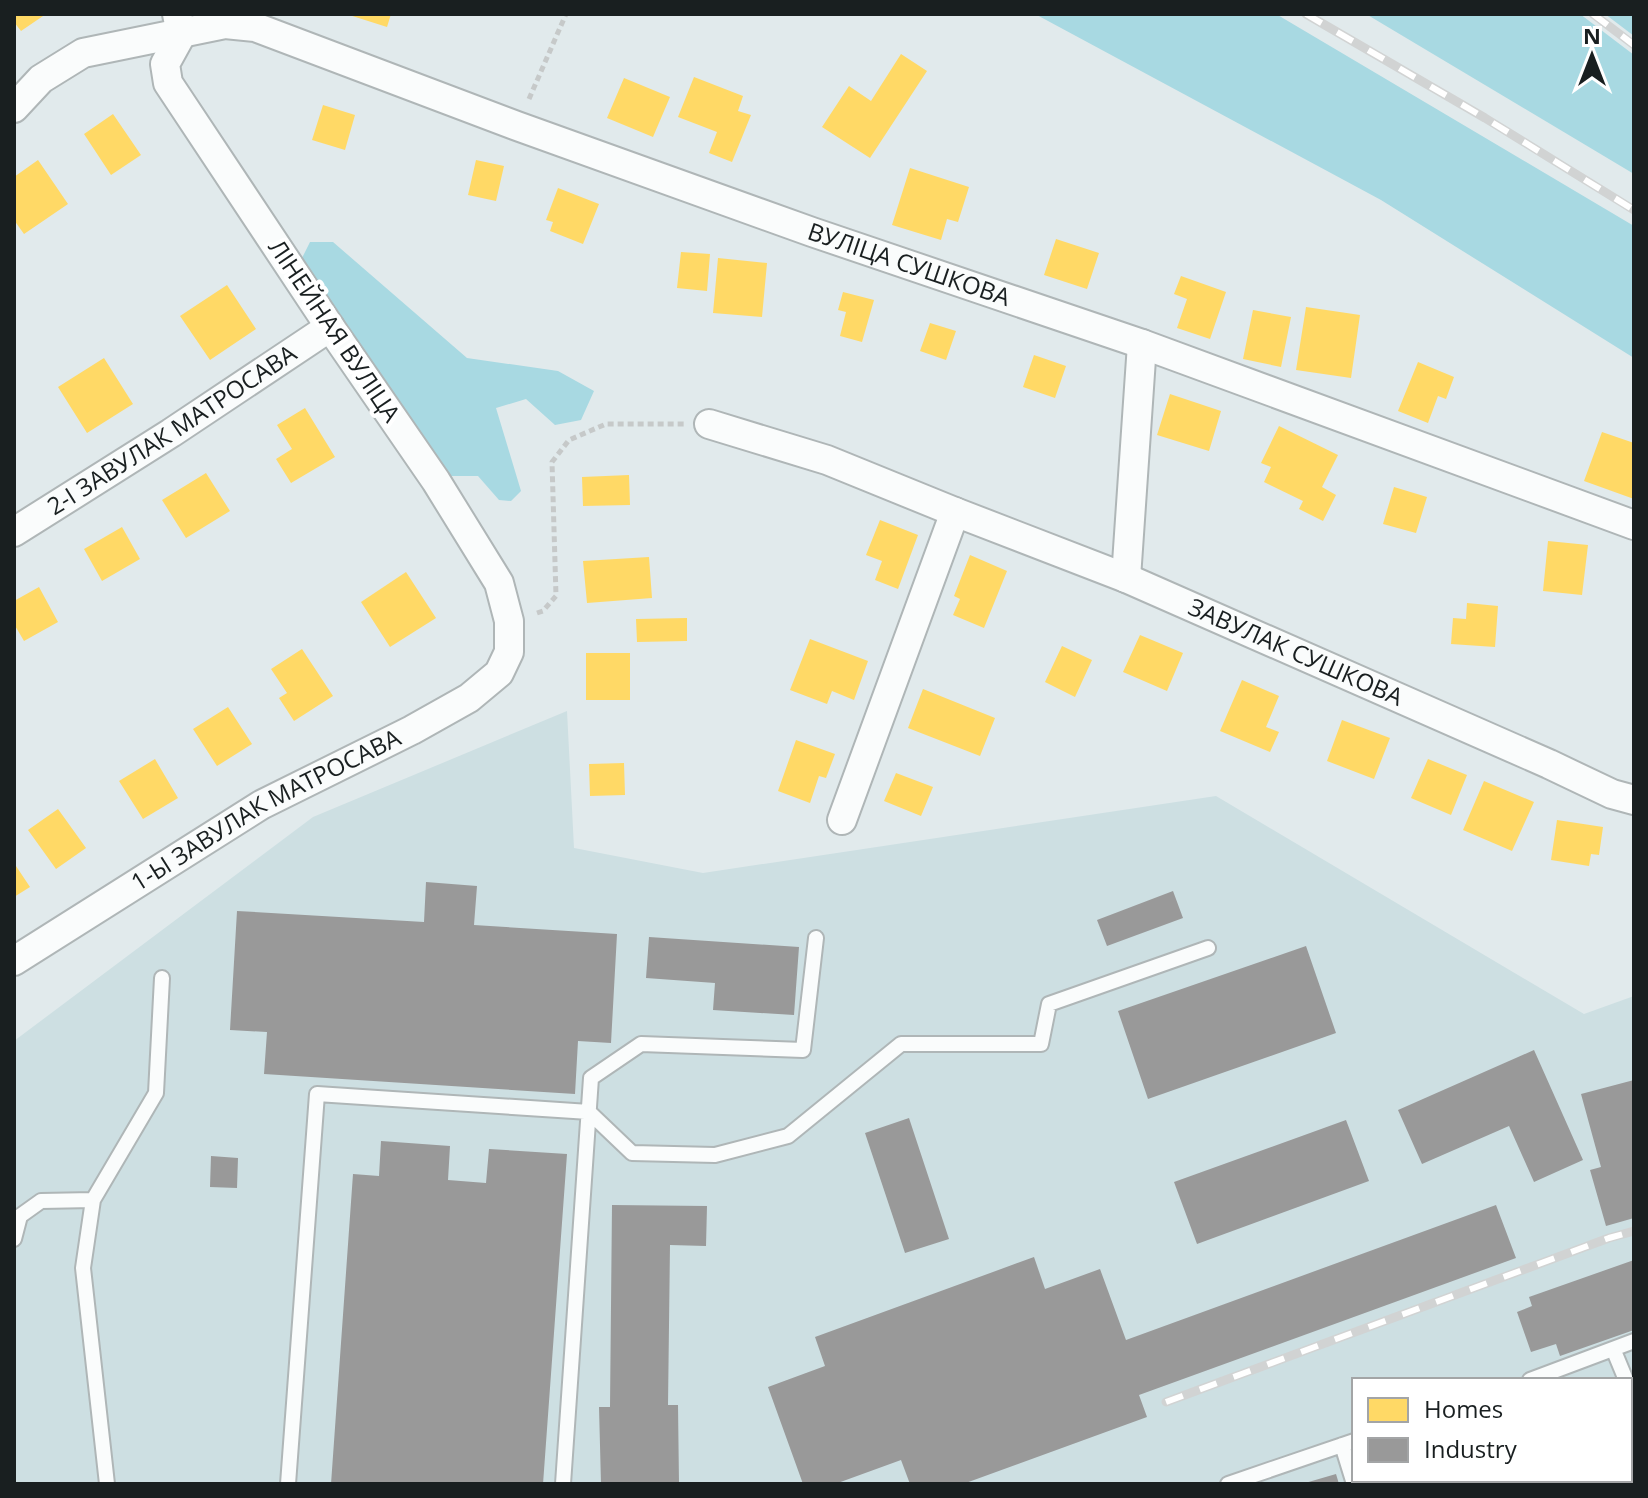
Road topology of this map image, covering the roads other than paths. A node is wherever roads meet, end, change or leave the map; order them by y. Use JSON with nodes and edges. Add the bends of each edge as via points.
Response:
{"nodes":[{"id":1,"x":179,"y":24,"type":"edge"},
{"id":2,"x":14,"y":108,"type":"edge"},
{"id":3,"x":330,"y":327,"type":"junction"},
{"id":4,"x":1142,"y":344,"type":"junction"},
{"id":5,"x":709,"y":424,"type":"road end"},
{"id":6,"x":955,"y":512,"type":"junction"},
{"id":7,"x":1634,"y":525,"type":"edge"},
{"id":8,"x":14,"y":532,"type":"edge"},
{"id":9,"x":1126,"y":578,"type":"junction"},
{"id":10,"x":509,"y":652,"type":"joint"},
{"id":11,"x":1634,"y":800,"type":"edge"},
{"id":12,"x":842,"y":820,"type":"dead end"},
{"id":13,"x":816,"y":938,"type":"dead end"},
{"id":14,"x":1208,"y":948,"type":"dead end"},
{"id":15,"x":14,"y":961,"type":"edge"},
{"id":16,"x":162,"y":978,"type":"dead end"},
{"id":17,"x":589,"y":1112,"type":"junction"},
{"id":18,"x":93,"y":1200,"type":"junction"},
{"id":19,"x":14,"y":1239,"type":"edge"},
{"id":20,"x":1634,"y":1341,"type":"edge"},
{"id":21,"x":1614,"y":1351,"type":"junction"},
{"id":22,"x":1536,"y":1378,"type":"edge"},
{"id":23,"x":1625,"y":1378,"type":"edge"},
{"id":24,"x":1348,"y":1443,"type":"edge"},
{"id":25,"x":1352,"y":1470,"type":"edge"},
{"id":26,"x":107,"y":1484,"type":"edge"},
{"id":27,"x":288,"y":1484,"type":"edge"},
{"id":28,"x":563,"y":1484,"type":"edge"},
{"id":29,"x":1228,"y":1484,"type":"edge"}],
"edges":[{"from":1,"to":2,"type":"street","name":"ВУЛІЦА СУШКОВА","via":[[83,53],[41,79]]},
{"from":1,"to":3,"type":"street","name":"ЛІНЕЙНАЯ ВУЛІЦА","via":[[165,64],[168,83]]},
{"from":1,"to":4,"type":"street","name":"ВУЛІЦА СУШКОВА","via":[[255,27],[812,232]]},
{"from":3,"to":8,"type":"street","name":"2-І ЗАВУЛАК МАТРОСАВА"},
{"from":3,"to":10,"type":"street","name":"ЛІНЕЙНАЯ ВУЛІЦА","via":[[499,583],[509,621]]},
{"from":4,"to":7,"type":"street","name":"ВУЛІЦА СУШКОВА"},
{"from":4,"to":9,"type":"street"},
{"from":5,"to":6,"type":"street","name":"ЗАВУЛАК СУШКОВА","via":[[827,460]]},
{"from":6,"to":9,"type":"street","name":"ЗАВУЛАК СУШКОВА"},
{"from":6,"to":12,"type":"street"},
{"from":9,"to":11,"type":"street","name":"ЗАВУЛАК СУШКОВА"},
{"from":10,"to":15,"type":"street","name":"1-Ы ЗАВУЛАК МАТРОСАВА","via":[[499,673],[469,698],[261,805]]},
{"from":13,"to":17,"type":"lane","via":[[803,1050],[641,1044],[591,1078]]},
{"from":14,"to":17,"type":"lane","via":[[1049,1004],[1041,1044],[901,1044],[788,1136],[715,1155],[632,1153]]},
{"from":16,"to":18,"type":"lane","via":[[156,1093]]},
{"from":17,"to":27,"type":"lane","via":[[317,1094]]},
{"from":17,"to":28,"type":"lane"},
{"from":18,"to":19,"type":"lane","via":[[41,1201],[20,1216]]},
{"from":18,"to":26,"type":"lane","via":[[83,1268]]},
{"from":20,"to":21,"type":"lane"},
{"from":21,"to":22,"type":"lane"},
{"from":21,"to":23,"type":"lane"},
{"from":24,"to":25,"type":"lane"},
{"from":24,"to":29,"type":"lane"}]}
